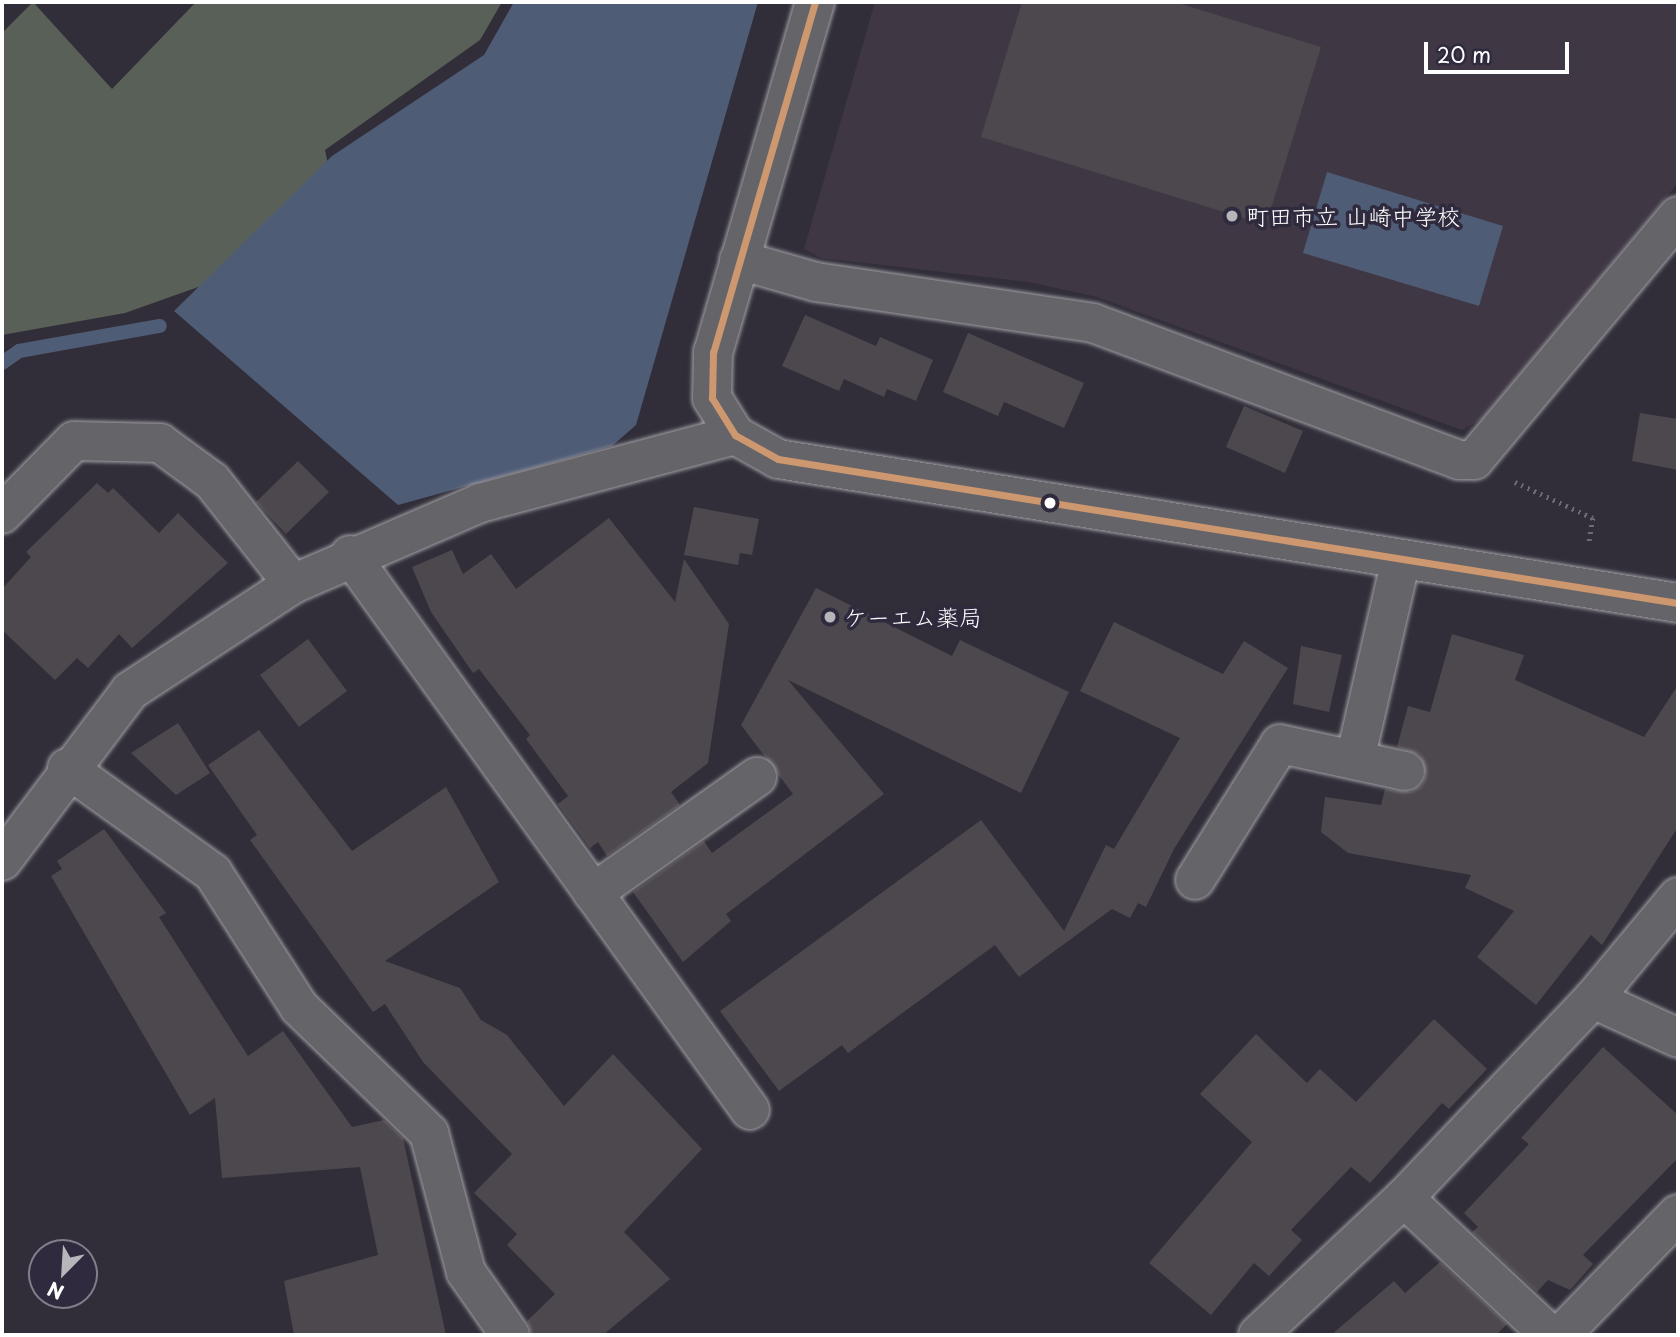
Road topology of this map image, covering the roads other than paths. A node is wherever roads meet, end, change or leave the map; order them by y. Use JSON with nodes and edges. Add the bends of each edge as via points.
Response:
{"nodes":[{"id":1,"x":815,"y":2,"type":"edge"},
{"id":2,"x":1678,"y":216,"type":"edge"},
{"id":3,"x":738,"y":260,"type":"junction"},
{"id":4,"x":735,"y":435,"type":"junction"},
{"id":5,"x":2,"y":514,"type":"edge"},
{"id":6,"x":350,"y":555,"type":"junction"},
{"id":7,"x":1401,"y":559,"type":"junction"},
{"id":8,"x":293,"y":584,"type":"junction"},
{"id":9,"x":1678,"y":603,"type":"edge"},
{"id":10,"x":1355,"y":760,"type":"junction"},
{"id":11,"x":67,"y":768,"type":"junction"},
{"id":12,"x":1405,"y":771,"type":"dead end"},
{"id":13,"x":757,"y":777,"type":"dead end"},
{"id":14,"x":2,"y":861,"type":"edge"},
{"id":15,"x":1195,"y":880,"type":"dead end"},
{"id":16,"x":593,"y":892,"type":"junction"},
{"id":17,"x":1678,"y":897,"type":"edge"},
{"id":18,"x":1593,"y":999,"type":"junction"},
{"id":19,"x":1678,"y":1038,"type":"edge"},
{"id":20,"x":750,"y":1110,"type":"dead end"},
{"id":21,"x":1404,"y":1198,"type":"junction"},
{"id":22,"x":1678,"y":1214,"type":"edge"},
{"id":23,"x":1261,"y":1334,"type":"edge"},
{"id":24,"x":510,"y":1335,"type":"edge"},
{"id":25,"x":1550,"y":1335,"type":"edge"},
{"id":26,"x":1561,"y":1335,"type":"edge"}],
"edges":[{"from":1,"to":3,"type":"street"},
{"from":2,"to":3,"type":"street","via":[[1474,460],[1459,460],[1093,323],[816,282]]},
{"from":3,"to":4,"type":"street","via":[[713,352],[712,398]]},
{"from":4,"to":6,"type":"street","via":[[480,503]]},
{"from":4,"to":7,"type":"street","via":[[778,459]]},
{"from":5,"to":8,"type":"street","via":[[74,441],[160,443],[212,481]]},
{"from":6,"to":8,"type":"street"},
{"from":6,"to":16,"type":"street"},
{"from":7,"to":9,"type":"street"},
{"from":7,"to":10,"type":"street"},
{"from":8,"to":11,"type":"street","via":[[130,691]]},
{"from":10,"to":12,"type":"street"},
{"from":10,"to":15,"type":"street","via":[[1280,744]]},
{"from":11,"to":14,"type":"street"},
{"from":11,"to":24,"type":"street","via":[[213,873],[299,1007],[429,1133],[466,1272]]},
{"from":13,"to":16,"type":"street"},
{"from":16,"to":20,"type":"street"},
{"from":17,"to":18,"type":"street"},
{"from":18,"to":19,"type":"street"},
{"from":18,"to":21,"type":"street"},
{"from":21,"to":23,"type":"street"},
{"from":21,"to":25,"type":"street"},
{"from":22,"to":26,"type":"street"}]}
